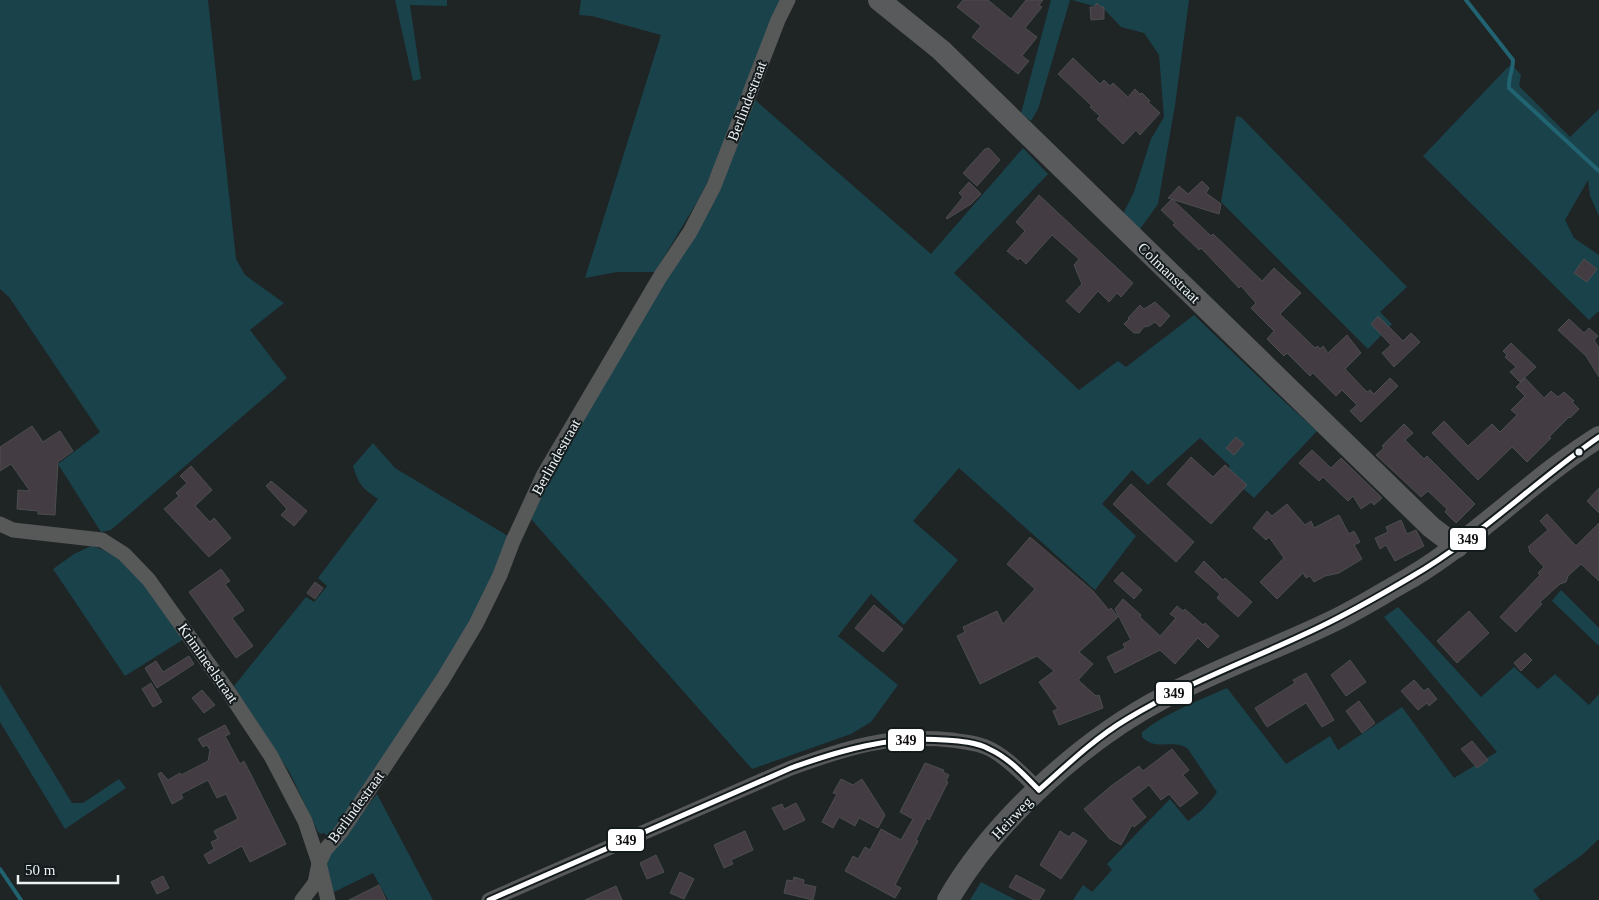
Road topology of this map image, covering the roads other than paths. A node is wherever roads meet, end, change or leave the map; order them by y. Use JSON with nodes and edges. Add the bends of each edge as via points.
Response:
{"nodes":[{"id":1,"x":788,"y":0,"type":"edge"},
{"id":2,"x":879,"y":0,"type":"edge"},
{"id":3,"x":1599,"y":437,"type":"edge"},
{"id":4,"x":0,"y":524,"type":"edge"},
{"id":5,"x":1457,"y":547,"type":"junction"},
{"id":6,"x":1038,"y":790,"type":"junction"},
{"id":7,"x":319,"y":863,"type":"junction"},
{"id":8,"x":302,"y":900,"type":"edge"},
{"id":9,"x":328,"y":900,"type":"edge"},
{"id":10,"x":490,"y":900,"type":"edge"},
{"id":11,"x":948,"y":900,"type":"edge"}],
"edges":[{"from":1,"to":7,"type":"street","name":"Berlindestraat","via":[[714,186],[690,232],[544,474],[476,624],[443,679]]},
{"from":2,"to":5,"type":"main road","name":"Colmanstraat","via":[[941,50],[1431,527]]},
{"from":3,"to":5,"type":"main road","name":"Heirweg"},
{"from":4,"to":7,"type":"street","name":"Krimineelstraat","via":[[13,530],[102,540],[124,554],[149,580],[271,756],[305,821]]},
{"from":5,"to":6,"type":"main road","name":"Heirweg","via":[[1345,615],[1201,679],[1141,711],[1090,745]]},
{"from":6,"to":10,"type":"street","via":[[991,749],[972,743],[929,738],[884,740],[839,750],[791,768]]},
{"from":6,"to":11,"type":"main road","name":"Heirweg","via":[[979,856]]},
{"from":7,"to":8,"type":"street","name":"Berlindestraat","via":[[315,883]]},
{"from":7,"to":9,"type":"street","name":"Krimineelstraat"}]}
